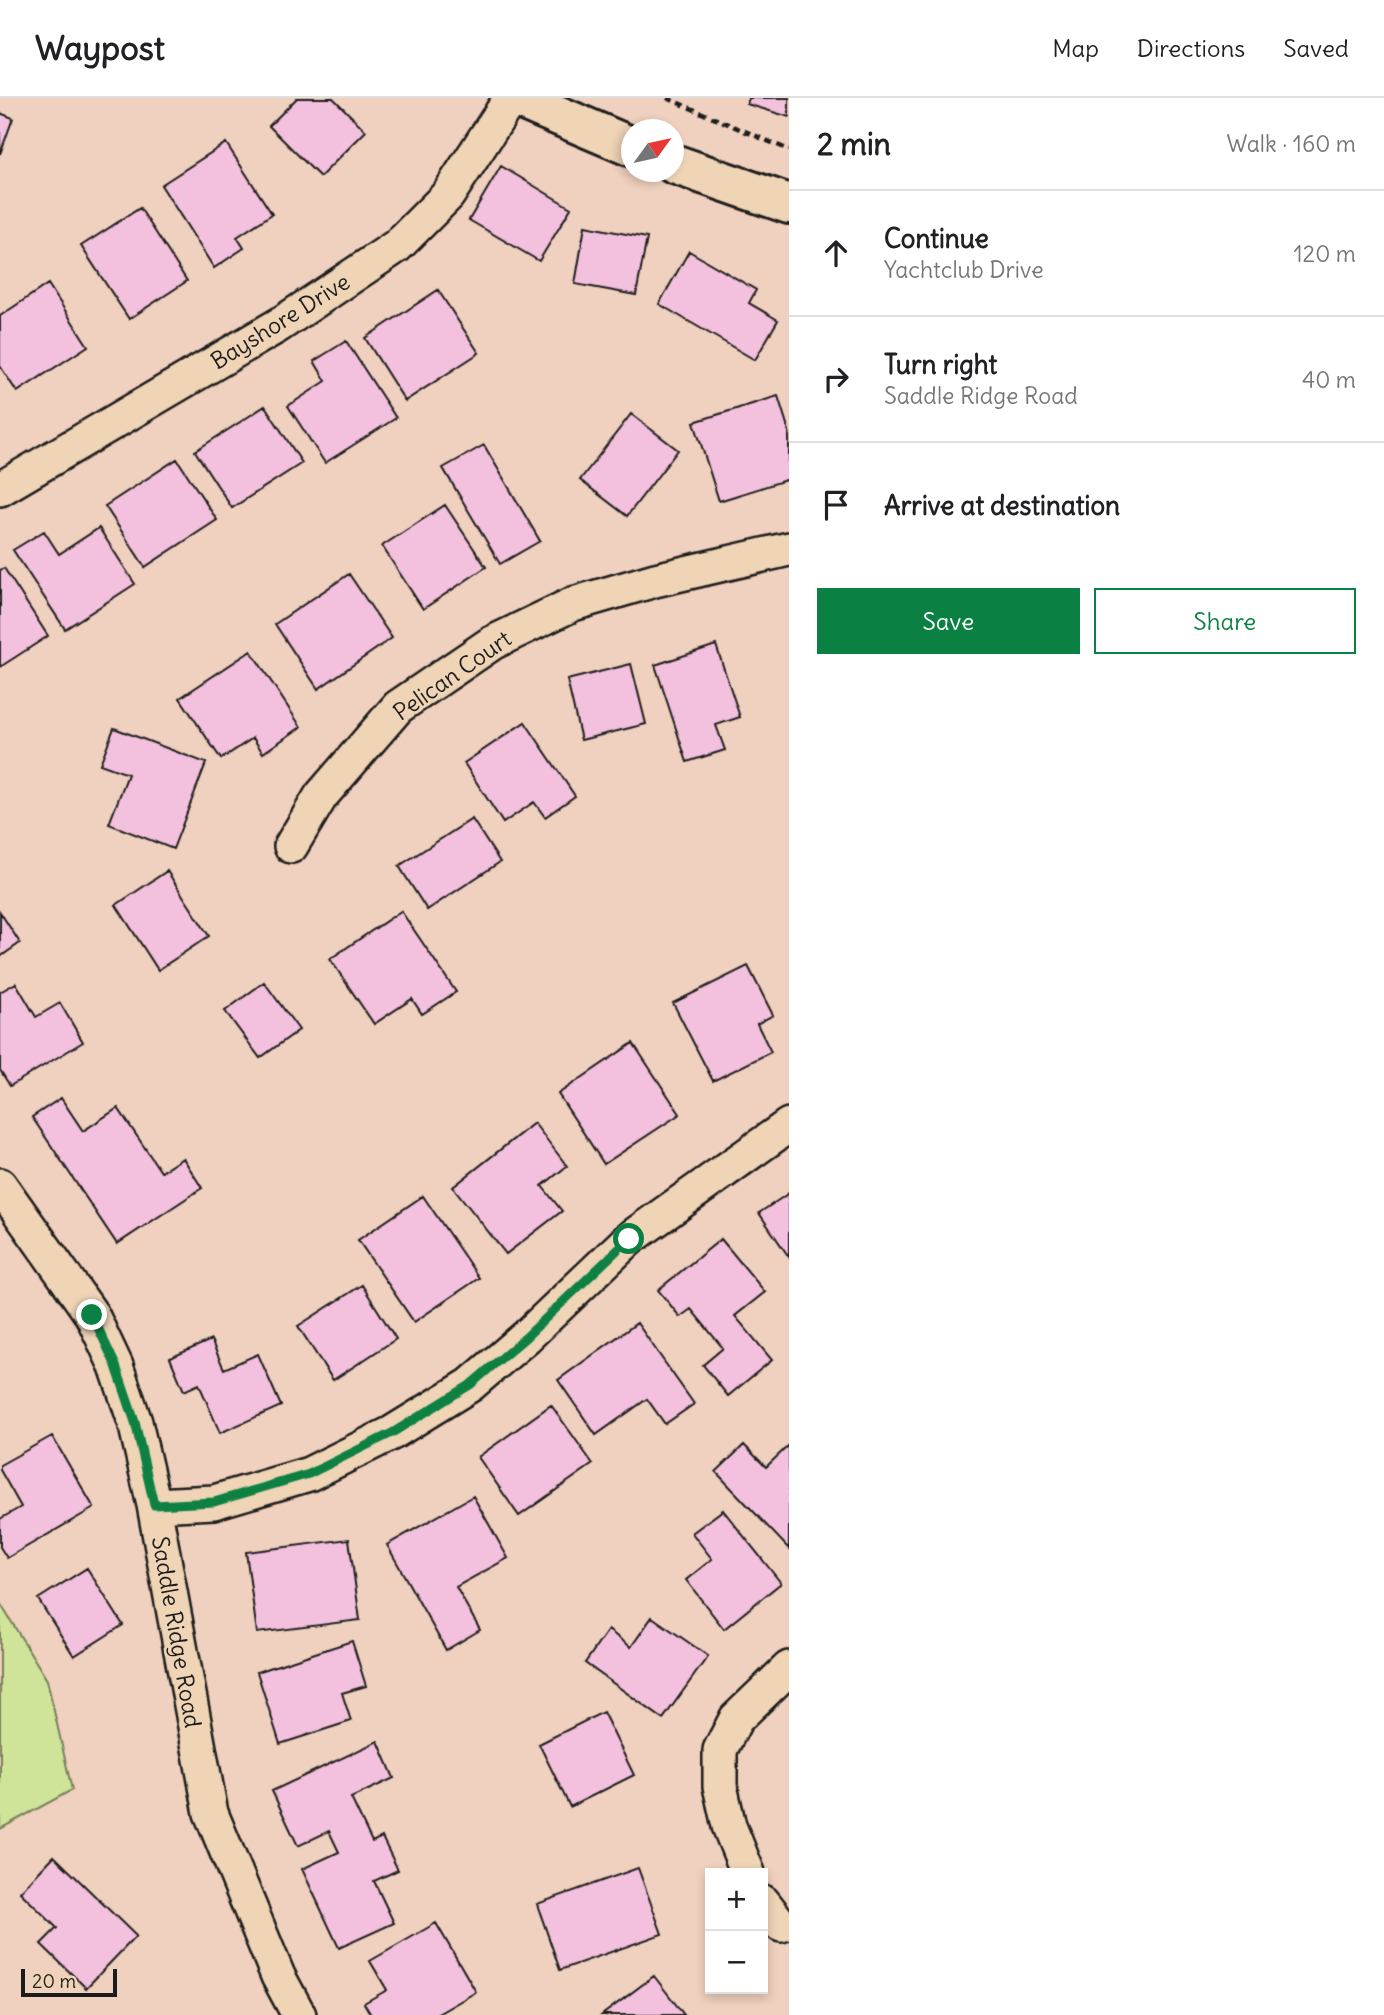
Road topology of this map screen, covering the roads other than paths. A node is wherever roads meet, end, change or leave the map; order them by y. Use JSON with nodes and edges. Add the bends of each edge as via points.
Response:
{"nodes":[{"id":1,"x":511,"y":98,"type":"edge"},
{"id":2,"x":517,"y":98,"type":"edge"},
{"id":3,"x":621,"y":142,"type":"edge"},
{"id":4,"x":684,"y":167,"type":"edge"},
{"id":5,"x":789,"y":204,"type":"edge"},
{"id":6,"x":0,"y":489,"type":"edge"},
{"id":7,"x":789,"y":549,"type":"edge"},
{"id":8,"x":291,"y":846,"type":"dead end"},
{"id":9,"x":789,"y":1125,"type":"edge"},
{"id":10,"x":0,"y":1185,"type":"edge"},
{"id":11,"x":154,"y":1505,"type":"junction"},
{"id":12,"x":789,"y":1668,"type":"edge"},
{"id":13,"x":746,"y":1868,"type":"edge"},
{"id":14,"x":299,"y":2015,"type":"edge"}],
"edges":[{"from":1,"to":6,"type":"street","name":"Bayshore Drive","via":[[449,195],[397,246],[279,325]]},
{"from":2,"to":3,"type":"street"},
{"from":4,"to":5,"type":"street"},
{"from":7,"to":8,"type":"street","name":"Pelican Court","via":[[573,604],[492,643],[398,707],[321,796]]},
{"from":9,"to":11,"type":"street","via":[[629,1239],[470,1385],[392,1433],[309,1474],[214,1502]]},
{"from":10,"to":11,"type":"street","name":"Saddle Ridge Road","via":[[97,1325],[135,1422]]},
{"from":11,"to":14,"type":"street","name":"Saddle Ridge Road","via":[[211,1813],[278,1976]]},
{"from":12,"to":13,"type":"street","via":[[736,1719],[720,1750],[720,1786],[729,1826]]}]}
